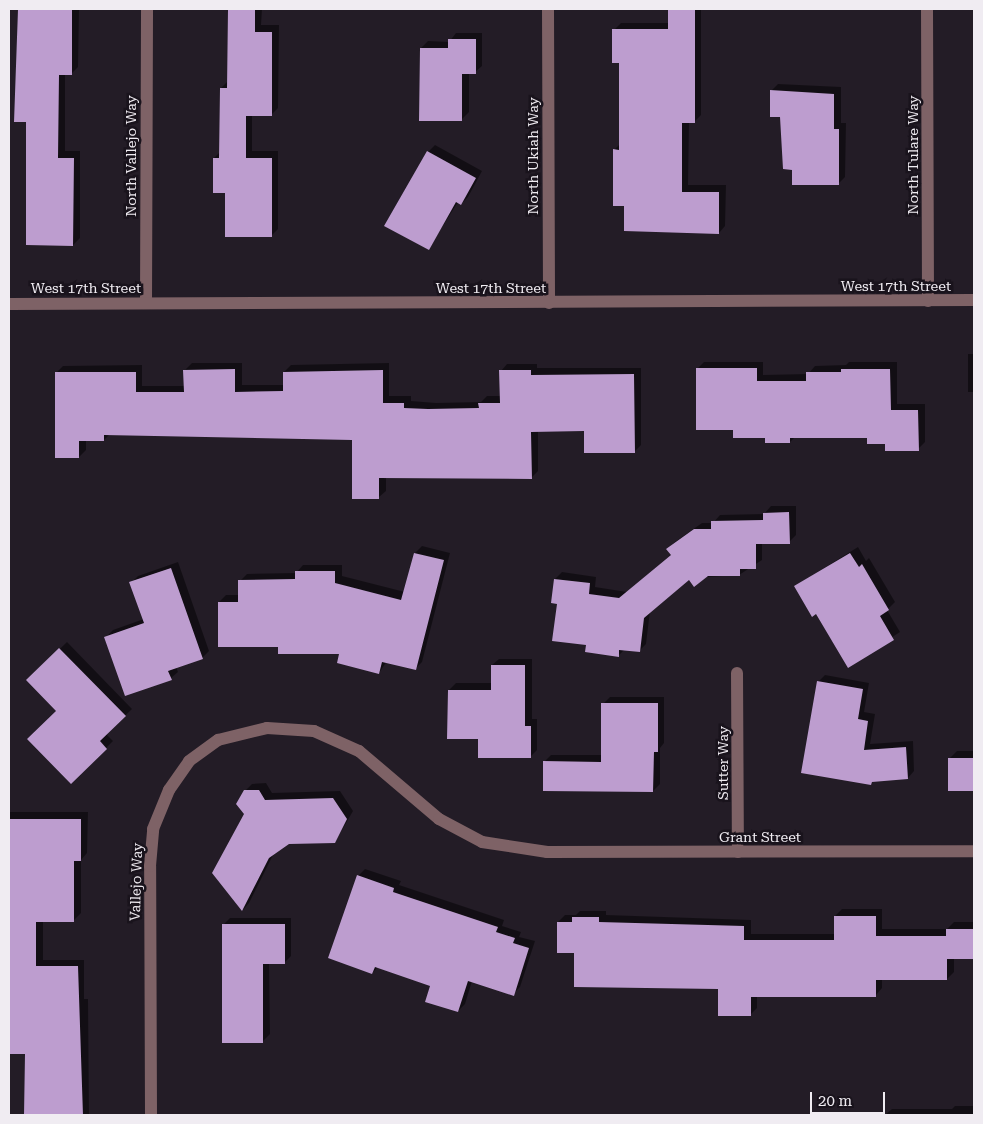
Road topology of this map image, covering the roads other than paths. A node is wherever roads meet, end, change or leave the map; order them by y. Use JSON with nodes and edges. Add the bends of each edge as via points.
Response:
{"nodes":[{"id":1,"x":147,"y":9,"type":"edge"},
{"id":2,"x":548,"y":9,"type":"edge"},
{"id":3,"x":927,"y":9,"type":"edge"},
{"id":4,"x":974,"y":300,"type":"edge"},
{"id":5,"x":928,"y":301,"type":"junction"},
{"id":6,"x":146,"y":303,"type":"junction"},
{"id":7,"x":549,"y":303,"type":"junction"},
{"id":8,"x":9,"y":304,"type":"edge"},
{"id":9,"x":738,"y":673,"type":"dead end"},
{"id":10,"x":974,"y":851,"type":"edge"},
{"id":11,"x":547,"y":852,"type":"joint"},
{"id":12,"x":738,"y":852,"type":"junction"},
{"id":13,"x":151,"y":1115,"type":"edge"}],
"edges":[{"from":1,"to":6,"type":"street","name":"North Vallejo Way"},
{"from":2,"to":7,"type":"street","name":"North Ukiah Way"},
{"from":3,"to":5,"type":"street","name":"North Tulare Way"},
{"from":4,"to":5,"type":"street","name":"West 17th Street"},
{"from":5,"to":7,"type":"street","name":"West 17th Street"},
{"from":6,"to":7,"type":"street","name":"West 17th Street"},
{"from":6,"to":8,"type":"street","name":"West 17th Street"},
{"from":9,"to":12,"type":"street","name":"Sutter Way"},
{"from":10,"to":12,"type":"street","name":"Grant Street"},
{"from":11,"to":12,"type":"street","name":"Grant Street"},
{"from":11,"to":13,"type":"street","name":"Vallejo Way","via":[[482,842],[439,819],[359,751],[314,731],[267,728],[218,740],[189,761],[169,790],[153,829],[150,866]]}]}
